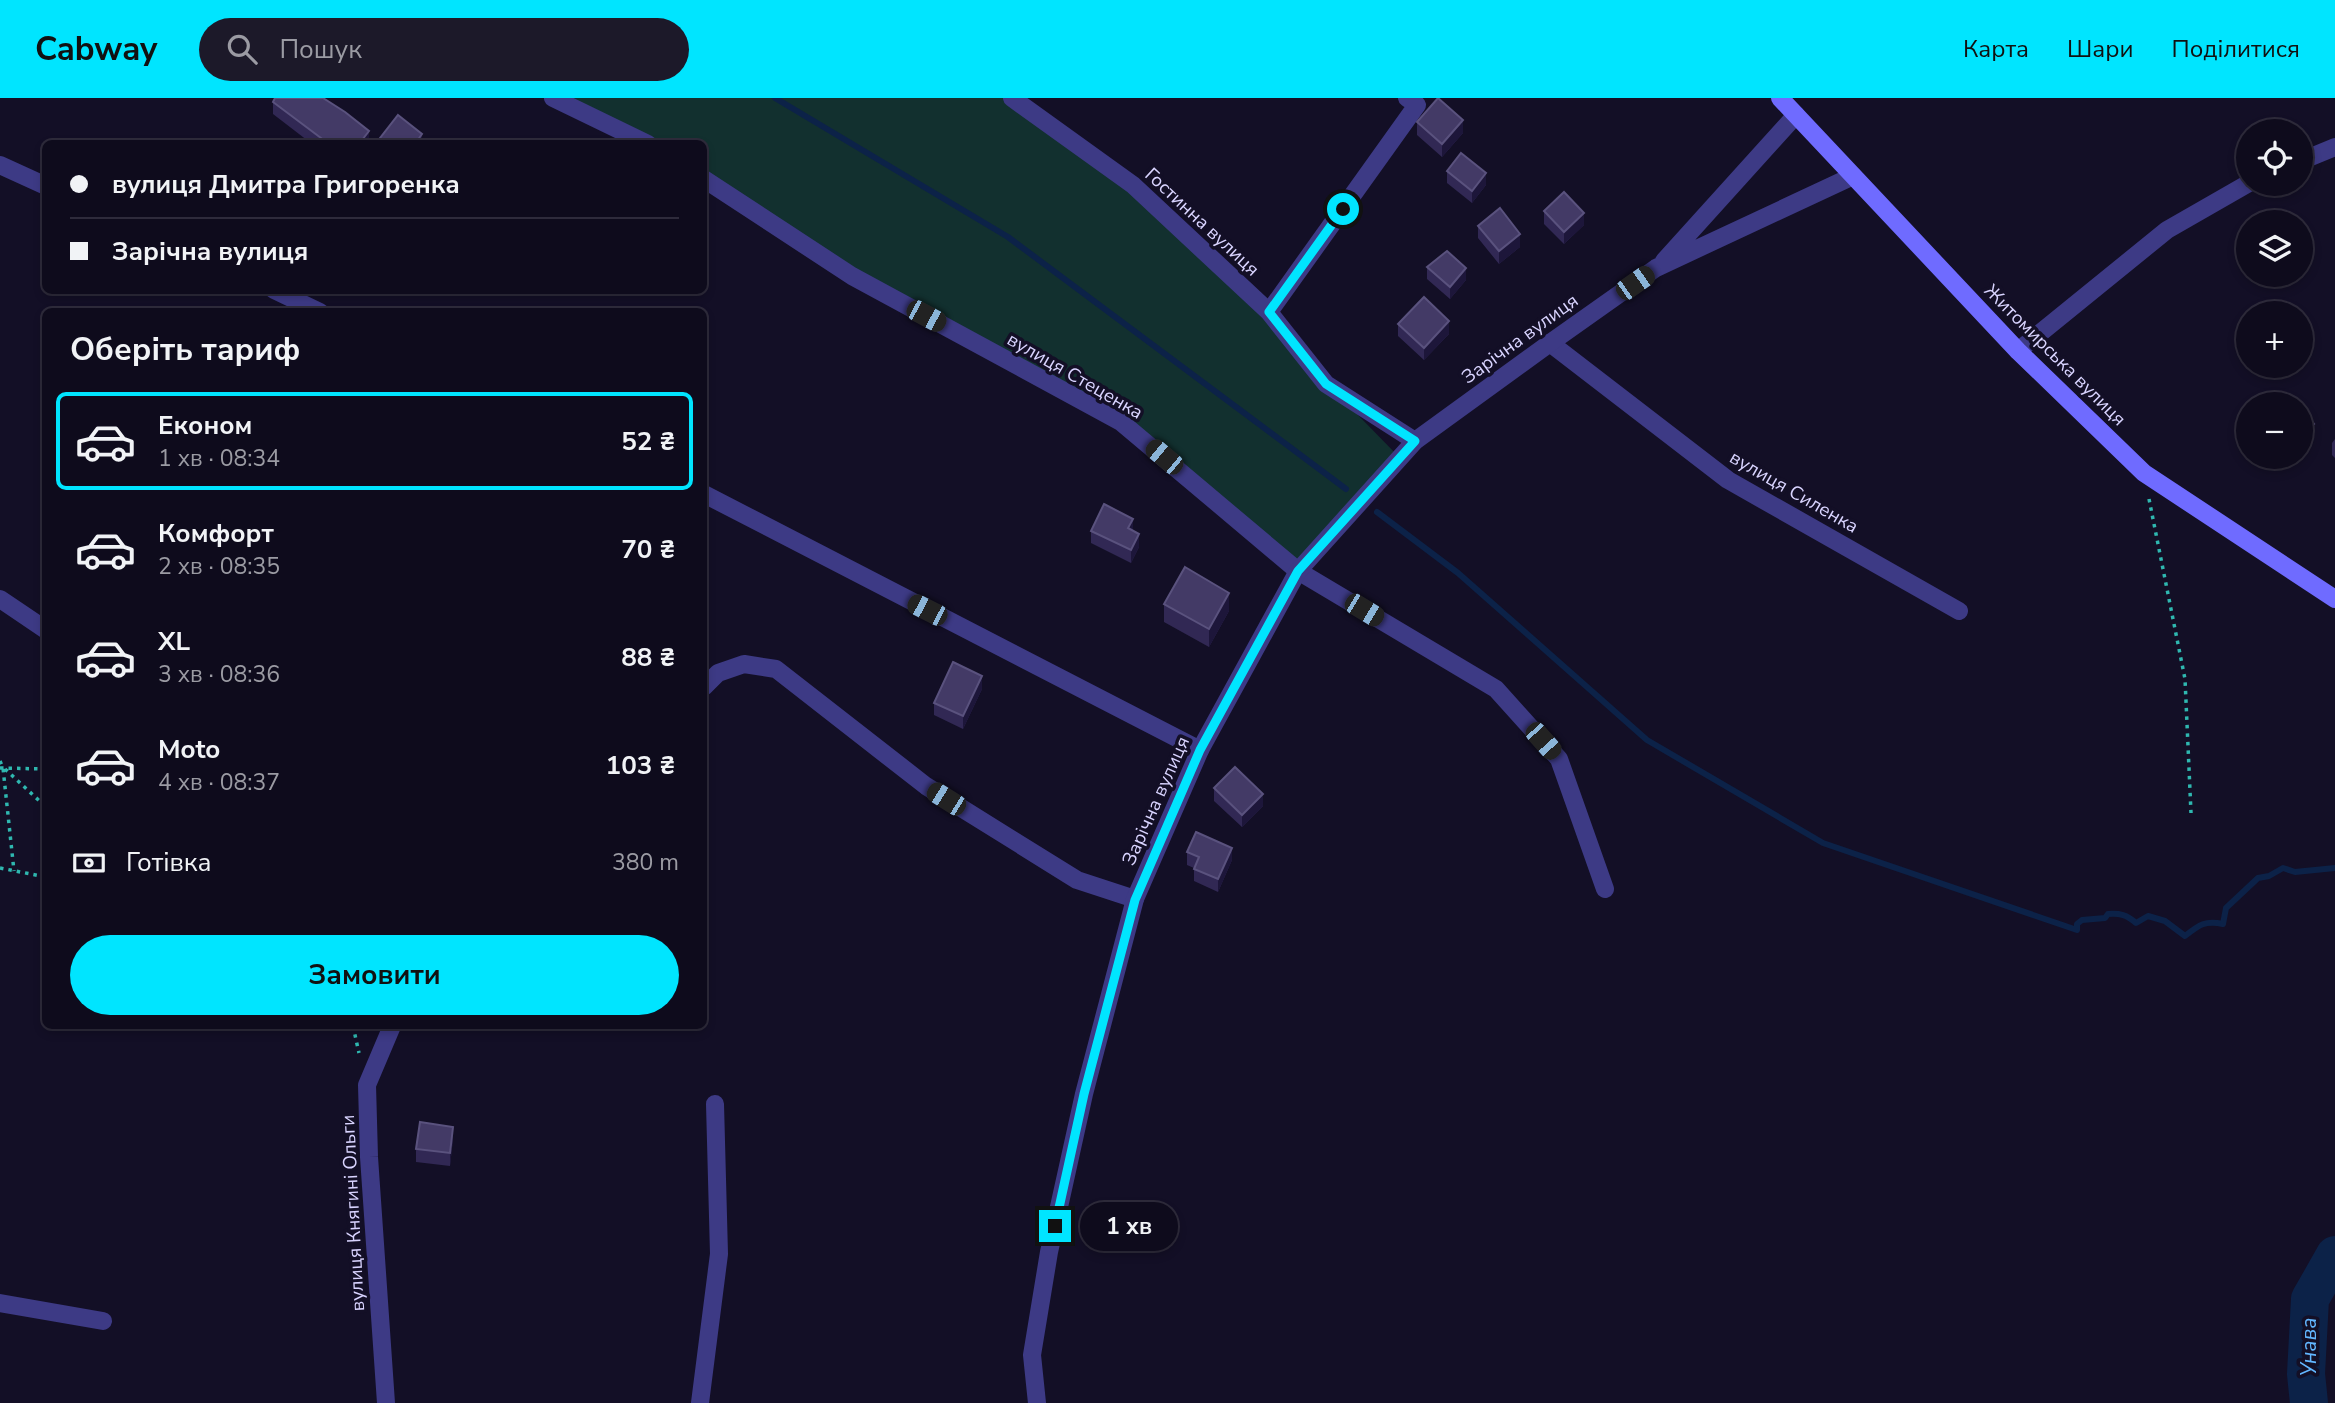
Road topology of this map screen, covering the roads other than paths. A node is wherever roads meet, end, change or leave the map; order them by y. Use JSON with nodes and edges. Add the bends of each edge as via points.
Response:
{"nodes":[{"id":1,"x":553,"y":98,"type":"edge"},
{"id":2,"x":1012,"y":98,"type":"edge"},
{"id":3,"x":1407,"y":98,"type":"edge"},
{"id":4,"x":1780,"y":98,"type":"edge"},
{"id":5,"x":1797,"y":115,"type":"junction"},
{"id":6,"x":640,"y":140,"type":"edge"},
{"id":7,"x":2335,"y":147,"type":"edge"},
{"id":8,"x":2313,"y":156,"type":"edge"},
{"id":9,"x":0,"y":165,"type":"edge"},
{"id":10,"x":1853,"y":176,"type":"junction"},
{"id":11,"x":707,"y":181,"type":"edge"},
{"id":12,"x":42,"y":184,"type":"edge"},
{"id":13,"x":2236,"y":190,"type":"edge"},
{"id":14,"x":1656,"y":268,"type":"junction"},
{"id":15,"x":282,"y":294,"type":"edge"},
{"id":16,"x":312,"y":308,"type":"edge"},
{"id":17,"x":1269,"y":312,"type":"junction"},
{"id":18,"x":1549,"y":343,"type":"junction"},
{"id":19,"x":2018,"y":351,"type":"junction"},
{"id":20,"x":1415,"y":441,"type":"junction"},
{"id":21,"x":707,"y":496,"type":"edge"},
{"id":22,"x":1298,"y":571,"type":"junction"},
{"id":23,"x":0,"y":599,"type":"edge"},
{"id":24,"x":2335,"y":600,"type":"edge"},
{"id":25,"x":1959,"y":611,"type":"dead end"},
{"id":26,"x":42,"y":627,"type":"edge"},
{"id":27,"x":707,"y":684,"type":"edge"},
{"id":28,"x":1200,"y":750,"type":"junction"},
{"id":29,"x":1605,"y":889,"type":"dead end"},
{"id":30,"x":1135,"y":900,"type":"junction"},
{"id":31,"x":391,"y":1029,"type":"edge"},
{"id":32,"x":715,"y":1104,"type":"dead end"},
{"id":33,"x":0,"y":1303,"type":"edge"},
{"id":34,"x":103,"y":1321,"type":"dead end"},
{"id":35,"x":386,"y":1403,"type":"edge"},
{"id":36,"x":700,"y":1403,"type":"edge"},
{"id":37,"x":1037,"y":1403,"type":"edge"}],
"edges":[{"from":1,"to":6,"type":"street"},
{"from":2,"to":17,"type":"street","name":"Гостинна вулиця","via":[[1133,185]]},
{"from":3,"to":17,"type":"street","via":[[1417,105]]},
{"from":4,"to":5,"type":"main road","name":"Житомирська вулиця"},
{"from":5,"to":10,"type":"main road","name":"Житомирська вулиця"},
{"from":5,"to":14,"type":"street","name":"Зарічна вулиця"},
{"from":7,"to":8,"type":"street"},
{"from":9,"to":12,"type":"street"},
{"from":10,"to":14,"type":"street","name":"Зарічна вулиця"},
{"from":10,"to":19,"type":"main road","name":"Житомирська вулиця"},
{"from":11,"to":22,"type":"street","name":"вулиця Стеценка","via":[[852,276],[1121,422]]},
{"from":13,"to":19,"type":"street","via":[[2167,230]]},
{"from":14,"to":18,"type":"street","name":"Зарічна вулиця"},
{"from":15,"to":16,"type":"street"},
{"from":17,"to":20,"type":"street","name":"Гостинна вулиця","via":[[1326,384]]},
{"from":18,"to":20,"type":"street","name":"Зарічна вулиця"},
{"from":18,"to":25,"type":"street","name":"вулиця Силенка","via":[[1728,480]]},
{"from":19,"to":24,"type":"main road","name":"Житомирська вулиця","via":[[2144,473]]},
{"from":20,"to":22,"type":"street","name":"Зарічна вулиця"},
{"from":21,"to":28,"type":"street"},
{"from":22,"to":28,"type":"street","name":"Зарічна вулиця"},
{"from":22,"to":29,"type":"street","name":"вулиця Стеценка","via":[[1496,689],[1559,759]]},
{"from":23,"to":26,"type":"street"},
{"from":27,"to":30,"type":"street","via":[[718,673],[744,664],[776,669],[926,786],[1077,880]]},
{"from":28,"to":30,"type":"street","name":"Зарічна вулиця"},
{"from":30,"to":37,"type":"street","name":"Зарічна вулиця","via":[[1049,1252],[1032,1355]]},
{"from":31,"to":35,"type":"street","name":"вулиця Княгині Ольги","via":[[368,1085]]},
{"from":32,"to":36,"type":"street","via":[[719,1254]]},
{"from":33,"to":34,"type":"street"}]}
